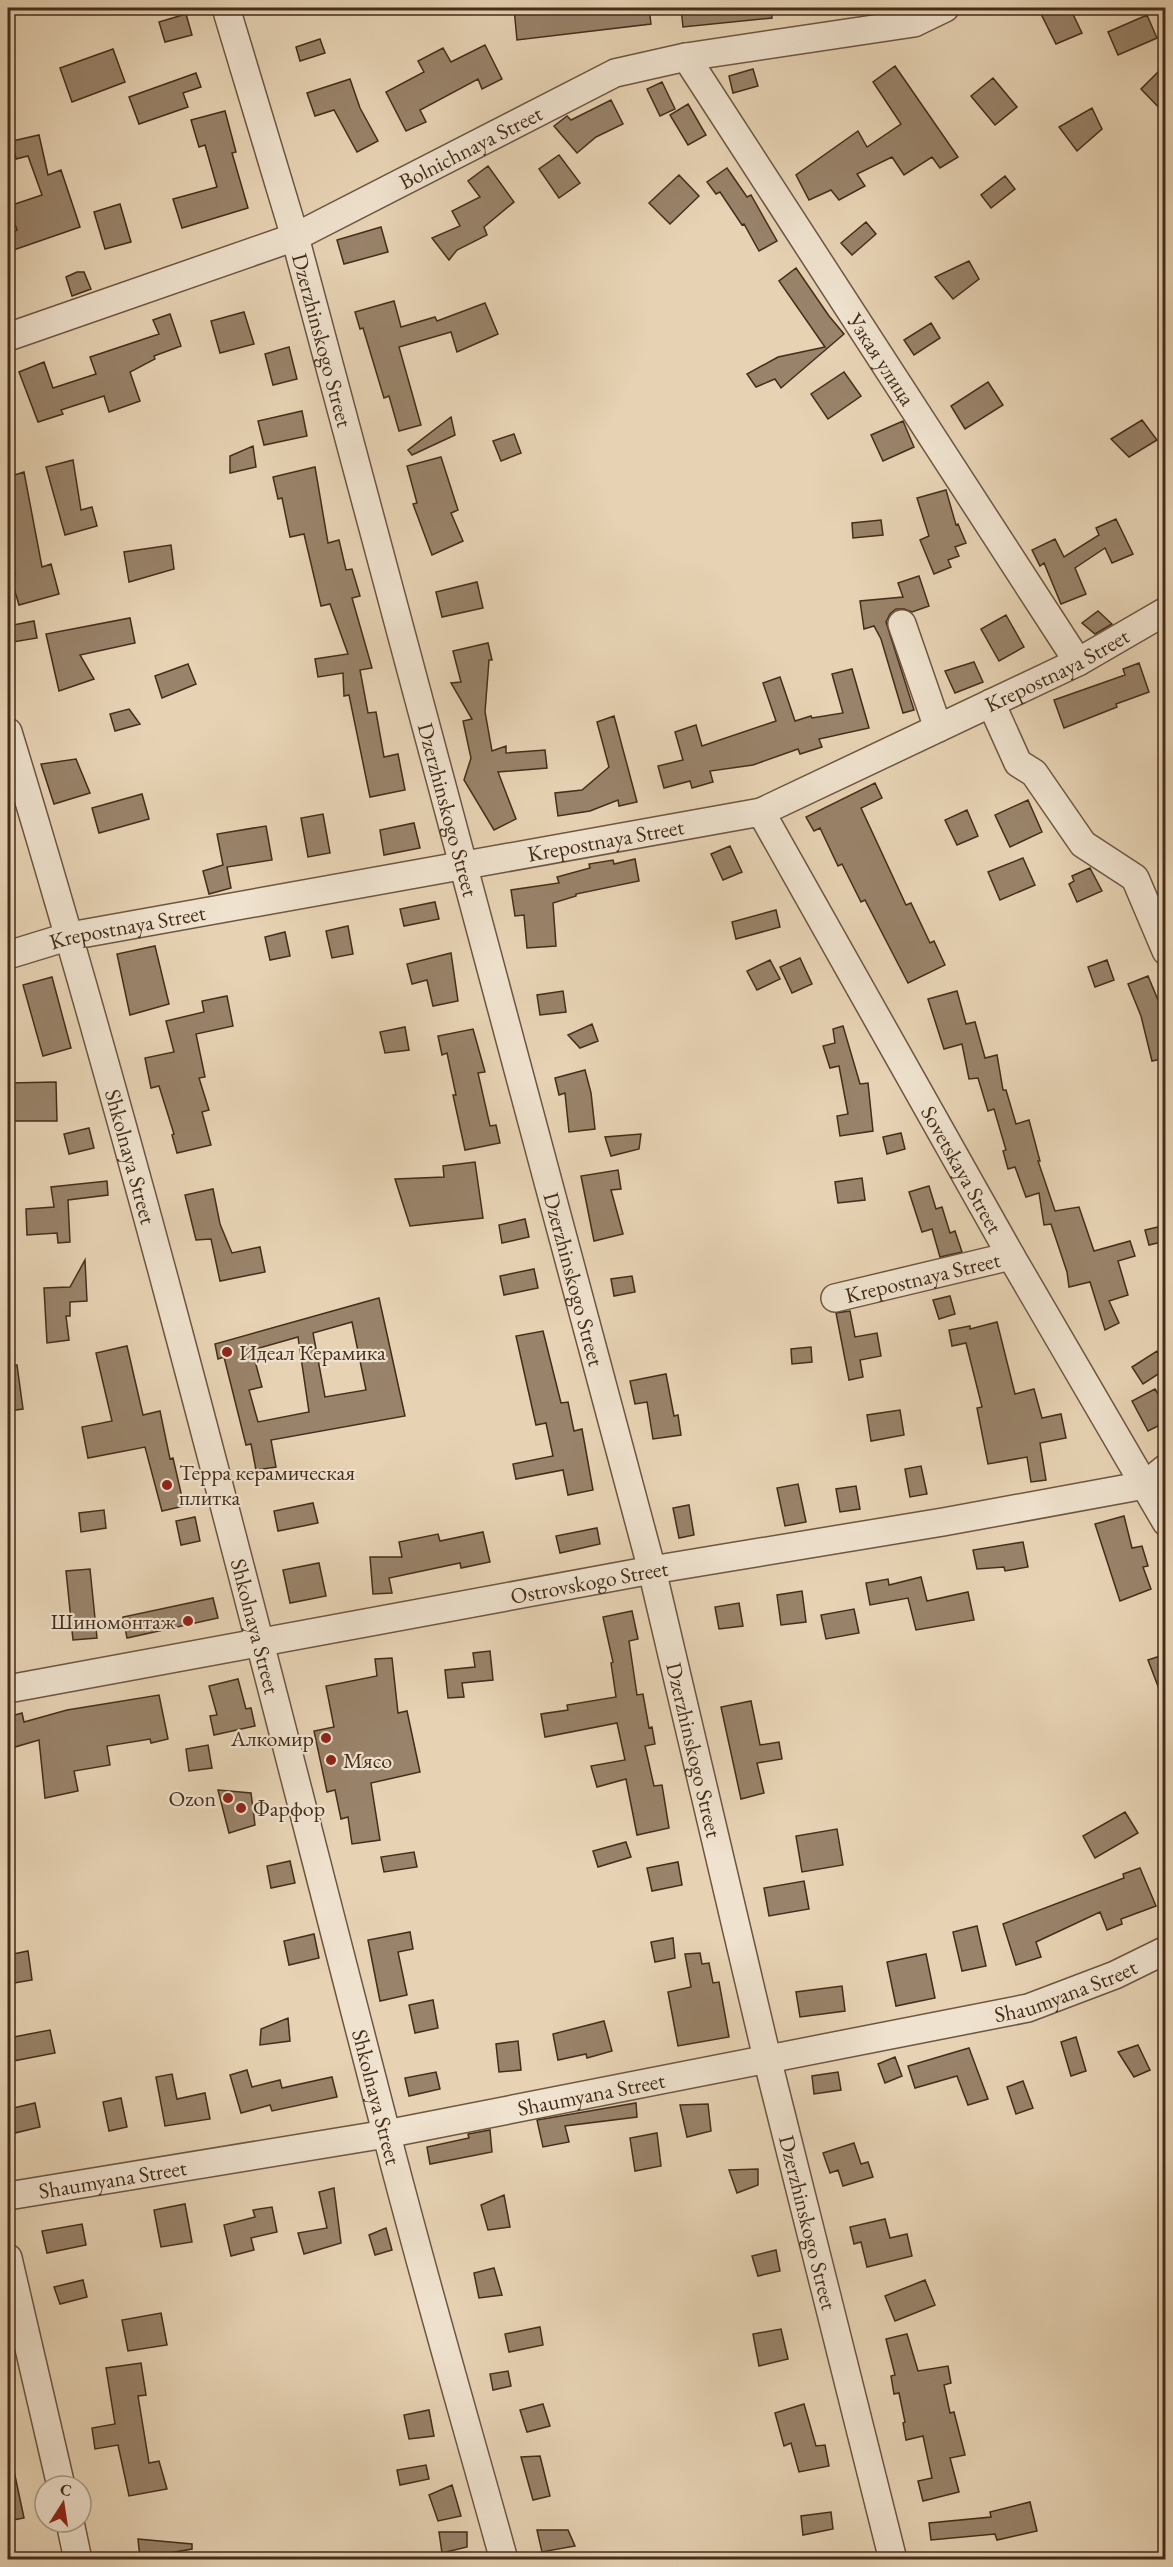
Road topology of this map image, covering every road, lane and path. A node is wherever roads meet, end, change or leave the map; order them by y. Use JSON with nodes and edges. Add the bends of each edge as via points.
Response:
{"nodes":[{"id":1,"x":226,"y":8,"type":"edge"},
{"id":2,"x":945,"y":8,"type":"edge"},
{"id":3,"x":686,"y":57,"type":"junction"},
{"id":4,"x":295,"y":237,"type":"junction"},
{"id":5,"x":8,"y":338,"type":"edge"},
{"id":6,"x":1166,"y":611,"type":"edge"},
{"id":7,"x":902,"y":624,"type":"dead end"},
{"id":8,"x":1078,"y":662,"type":"junction"},
{"id":9,"x":991,"y":703,"type":"junction"},
{"id":10,"x":938,"y":728,"type":"junction"},
{"id":11,"x":8,"y":732,"type":"edge"},
{"id":12,"x":761,"y":812,"type":"junction"},
{"id":13,"x":464,"y":865,"type":"junction"},
{"id":14,"x":70,"y":936,"type":"junction"},
{"id":15,"x":1166,"y":951,"type":"edge"},
{"id":16,"x":8,"y":955,"type":"edge"},
{"id":17,"x":1011,"y":1256,"type":"junction"},
{"id":18,"x":835,"y":1298,"type":"dead end"},
{"id":19,"x":1166,"y":1468,"type":"edge"},
{"id":20,"x":1145,"y":1485,"type":"junction"},
{"id":21,"x":1166,"y":1522,"type":"edge"},
{"id":22,"x":652,"y":1570,"type":"junction"},
{"id":23,"x":261,"y":1643,"type":"junction"},
{"id":24,"x":8,"y":1689,"type":"edge"},
{"id":25,"x":1166,"y":1950,"type":"edge"},
{"id":26,"x":767,"y":2058,"type":"junction"},
{"id":27,"x":386,"y":2134,"type":"junction"},
{"id":28,"x":8,"y":2196,"type":"edge"},
{"id":29,"x":8,"y":2258,"type":"edge"},
{"id":30,"x":58,"y":2474,"type":"edge"},
{"id":31,"x":73,"y":2534,"type":"edge"},
{"id":32,"x":78,"y":2559,"type":"edge"},
{"id":33,"x":504,"y":2559,"type":"edge"},
{"id":34,"x":893,"y":2559,"type":"edge"}],
"edges":[{"from":1,"to":4,"type":"street","name":"Dzerzhinskogo Street"},
{"from":2,"to":3,"type":"street","name":"Bolnichnaya Street","via":[[914,23]]},
{"from":3,"to":4,"type":"street","name":"Bolnichnaya Street","via":[[615,73]]},
{"from":3,"to":8,"type":"street","name":"Узкая улица"},
{"from":4,"to":5,"type":"street","name":"Bolnichnaya Street"},
{"from":4,"to":13,"type":"street","name":"Dzerzhinskogo Street"},
{"from":6,"to":8,"type":"street","name":"Krepostnaya Street"},
{"from":7,"to":10,"type":"street"},
{"from":8,"to":9,"type":"street","name":"Krepostnaya Street"},
{"from":9,"to":10,"type":"street","name":"Krepostnaya Street"},
{"from":9,"to":15,"type":"street","via":[[1018,763],[1034,774],[1083,844],[1135,878]]},
{"from":10,"to":12,"type":"street","name":"Krepostnaya Street"},
{"from":11,"to":14,"type":"street","name":"Shkolnaya Street"},
{"from":12,"to":13,"type":"street","name":"Krepostnaya Street"},
{"from":12,"to":17,"type":"street","name":"Sovetskaya Street"},
{"from":13,"to":14,"type":"street","name":"Krepostnaya Street"},
{"from":13,"to":22,"type":"street","name":"Dzerzhinskogo Street"},
{"from":14,"to":16,"type":"street","name":"Krepostnaya Street"},
{"from":14,"to":23,"type":"street","name":"Shkolnaya Street"},
{"from":17,"to":18,"type":"street","name":"Krepostnaya Street"},
{"from":17,"to":20,"type":"street","name":"Sovetskaya Street"},
{"from":19,"to":20,"type":"street","name":"Ostrovskogo Street"},
{"from":20,"to":21,"type":"street","name":"Sovetskaya Street"},
{"from":20,"to":22,"type":"street","name":"Ostrovskogo Street"},
{"from":22,"to":23,"type":"street","name":"Ostrovskogo Street"},
{"from":22,"to":26,"type":"street","name":"Dzerzhinskogo Street"},
{"from":23,"to":24,"type":"street","name":"Ostrovskogo Street"},
{"from":23,"to":27,"type":"street","name":"Shkolnaya Street"},
{"from":25,"to":26,"type":"street","name":"Shaumyana Street","via":[[1116,1975],[1028,2008]]},
{"from":26,"to":27,"type":"street","name":"Shaumyana Street"},
{"from":26,"to":34,"type":"street","name":"Dzerzhinskogo Street"},
{"from":27,"to":28,"type":"street","name":"Shaumyana Street"},
{"from":27,"to":33,"type":"street","name":"Shkolnaya Street"},
{"from":29,"to":30,"type":"street"},
{"from":31,"to":32,"type":"street"}]}
